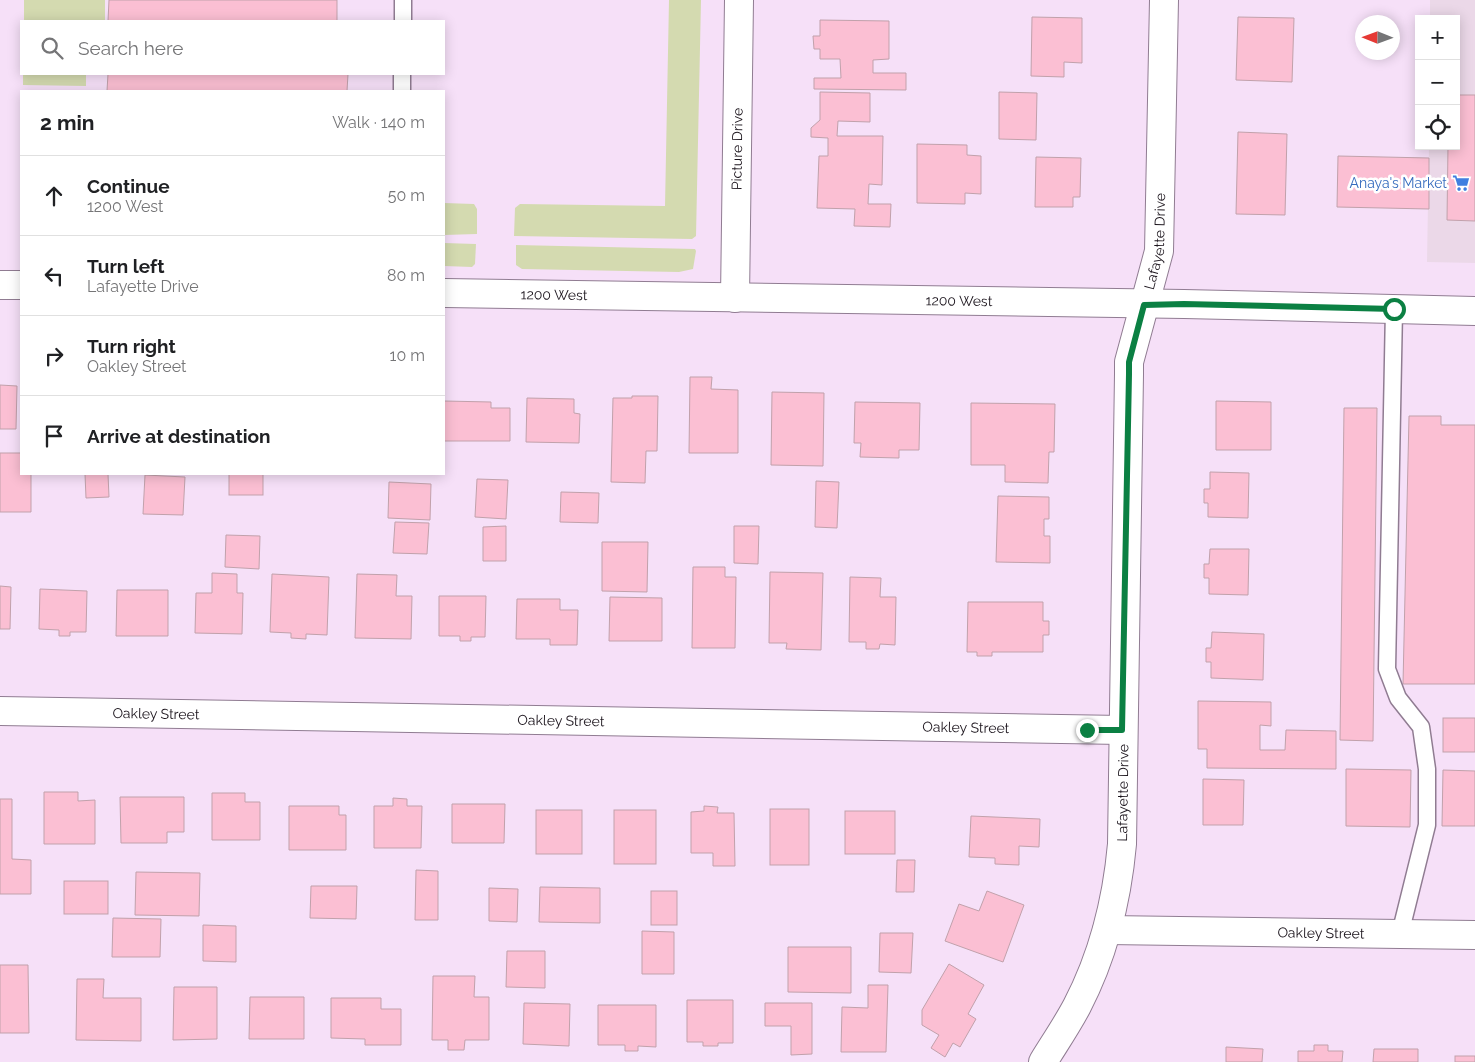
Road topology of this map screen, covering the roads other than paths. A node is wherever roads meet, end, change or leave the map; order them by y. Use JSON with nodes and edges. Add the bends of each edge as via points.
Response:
{"nodes":[{"id":1,"x":403,"y":0,"type":"edge"},
{"id":2,"x":739,"y":0,"type":"edge"},
{"id":3,"x":1164,"y":0,"type":"edge"},
{"id":4,"x":403,"y":20,"type":"edge"},
{"id":5,"x":402,"y":75,"type":"edge"},
{"id":6,"x":402,"y":90,"type":"edge"},
{"id":7,"x":0,"y":285,"type":"edge"},
{"id":8,"x":20,"y":285,"type":"edge"},
{"id":9,"x":445,"y":293,"type":"edge"},
{"id":10,"x":735,"y":298,"type":"junction"},
{"id":11,"x":1144,"y":305,"type":"junction"},
{"id":12,"x":1394,"y":309,"type":"junction"},
{"id":13,"x":1475,"y":311,"type":"edge"},
{"id":14,"x":0,"y":711,"type":"edge"},
{"id":15,"x":1122,"y":730,"type":"junction"},
{"id":16,"x":1107,"y":930,"type":"junction"},
{"id":17,"x":1400,"y":934,"type":"junction"},
{"id":18,"x":1475,"y":935,"type":"edge"},
{"id":19,"x":1043,"y":1062,"type":"edge"}],
"edges":[{"from":1,"to":4,"type":"lane"},
{"from":2,"to":10,"type":"street","name":"Picture Drive"},
{"from":3,"to":11,"type":"street","name":"Lafayette Drive","via":[[1160,240]]},
{"from":5,"to":6,"type":"lane"},
{"from":7,"to":8,"type":"street"},
{"from":9,"to":10,"type":"street","name":"1200 West"},
{"from":10,"to":11,"type":"street","name":"1200 West"},
{"from":11,"to":12,"type":"street","name":"1200 West"},
{"from":11,"to":15,"type":"street","name":"Lafayette Drive","via":[[1129,362]]},
{"from":12,"to":13,"type":"street","name":"1200 West"},
{"from":12,"to":17,"type":"lane","via":[[1388,669],[1398,698],[1421,727],[1427,769],[1427,824]]},
{"from":14,"to":15,"type":"street","name":"Oakley Street"},
{"from":15,"to":16,"type":"street","name":"Lafayette Drive","via":[[1122,844]]},
{"from":16,"to":17,"type":"street","name":"Oakley Street"},
{"from":16,"to":19,"type":"street","name":"Lafayette Drive","via":[[1077,1007]]},
{"from":17,"to":18,"type":"street","name":"Oakley Street"}]}
